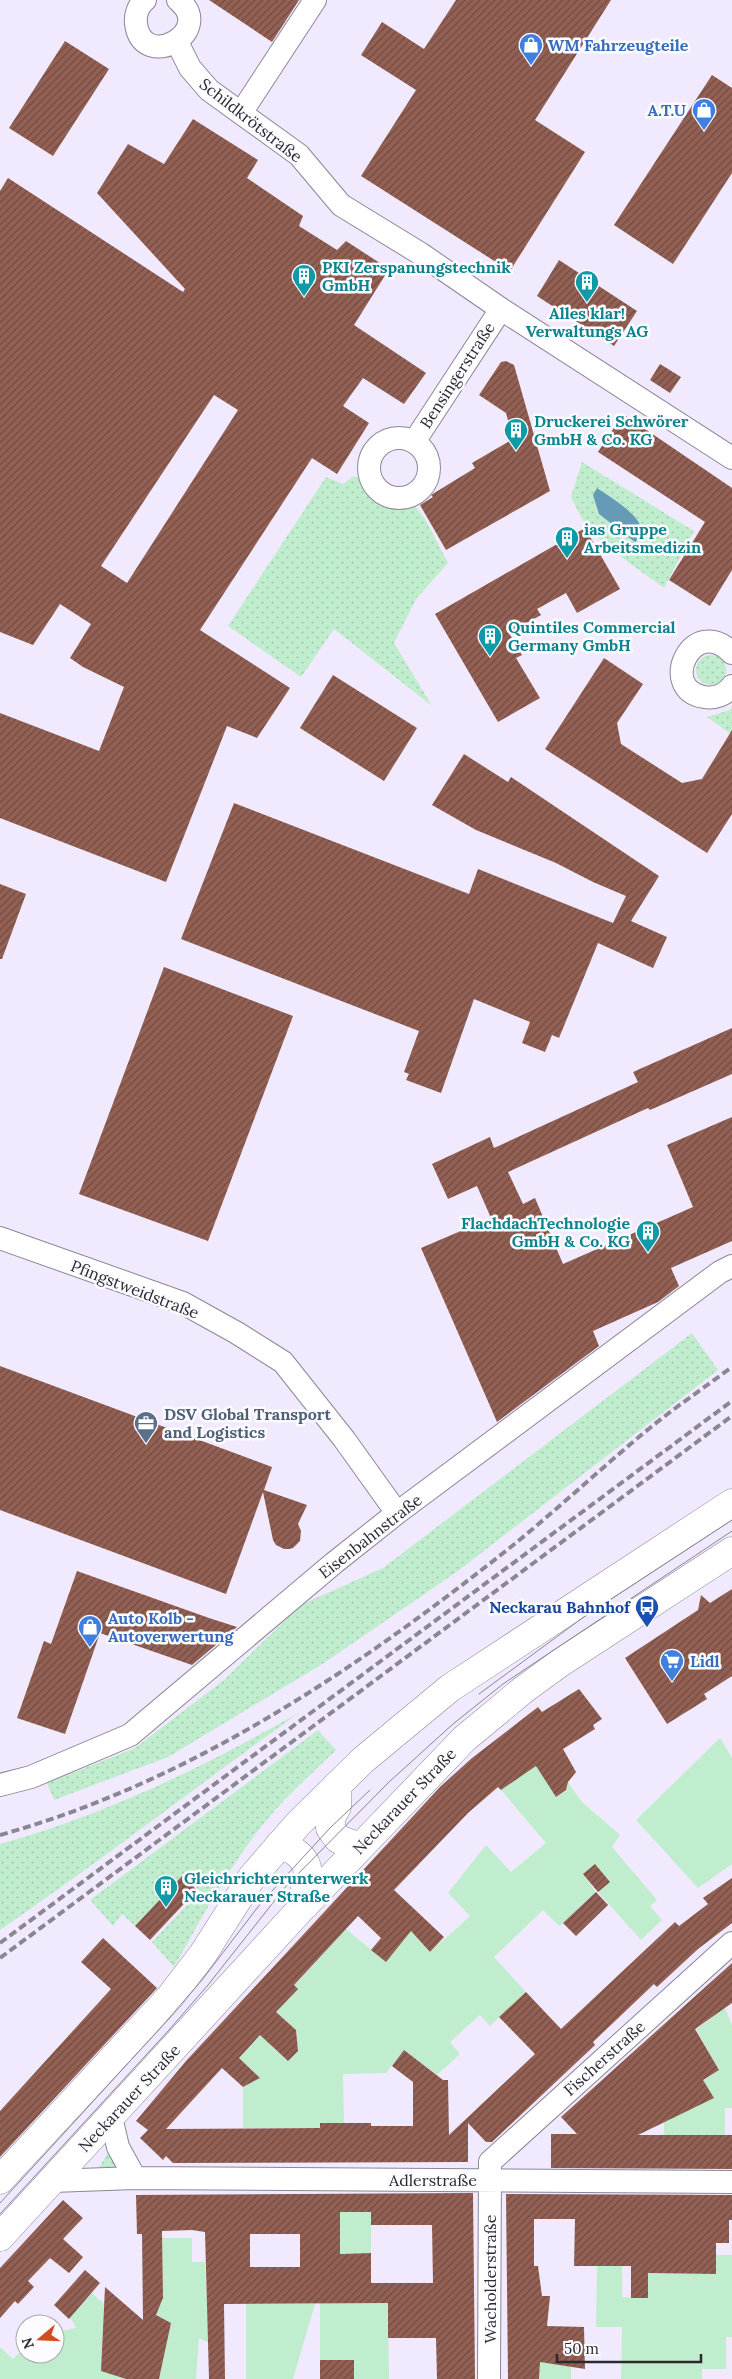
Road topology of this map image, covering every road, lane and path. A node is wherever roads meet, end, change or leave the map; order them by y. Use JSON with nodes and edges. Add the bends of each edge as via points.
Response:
{"nodes":[{"id":1,"x":145,"y":0,"type":"edge"},
{"id":2,"x":178,"y":0,"type":"edge"},
{"id":3,"x":315,"y":0,"type":"edge"},
{"id":4,"x":178,"y":42,"type":"junction"},
{"id":5,"x":241,"y":113,"type":"junction"},
{"id":6,"x":501,"y":309,"type":"junction"},
{"id":7,"x":414,"y":442,"type":"dead end"},
{"id":8,"x":732,"y":458,"type":"edge"},
{"id":9,"x":730,"y":645,"type":"edge"},
{"id":10,"x":732,"y":686,"type":"edge"},
{"id":11,"x":0,"y":1238,"type":"edge"},
{"id":12,"x":732,"y":1266,"type":"edge"},
{"id":13,"x":732,"y":1503,"type":"edge"},
{"id":14,"x":397,"y":1513,"type":"junction"},
{"id":15,"x":732,"y":1551,"type":"edge"},
{"id":16,"x":0,"y":1785,"type":"edge"},
{"id":17,"x":337,"y":1785,"type":"junction"},
{"id":18,"x":280,"y":1844,"type":"junction"},
{"id":19,"x":360,"y":1847,"type":"junction"},
{"id":20,"x":299,"y":1911,"type":"junction"},
{"id":21,"x":732,"y":1943,"type":"edge"},
{"id":22,"x":111,"y":2117,"type":"junction"},
{"id":23,"x":3,"y":2171,"type":"edge"},
{"id":24,"x":135,"y":2178,"type":"junction"},
{"id":25,"x":490,"y":2180,"type":"junction"},
{"id":26,"x":52,"y":2181,"type":"junction"},
{"id":27,"x":732,"y":2182,"type":"edge"},
{"id":28,"x":0,"y":2237,"type":"edge"},
{"id":29,"x":489,"y":2379,"type":"edge"}],
"edges":[{"from":1,"to":4,"type":"street","via":[[135,19],[140,35],[161,47]]},
{"from":2,"to":4,"type":"street","via":[[186,10],[188,28]]},
{"from":3,"to":5,"type":"street"},
{"from":4,"to":5,"type":"street","name":"Schildkrötstraße","via":[[198,79]]},
{"from":5,"to":6,"type":"street","name":"Schildkrötstraße","via":[[299,155],[341,204]]},
{"from":6,"to":7,"type":"street","name":"Bensingerstraße"},
{"from":6,"to":8,"type":"street","name":"Schildkrötstraße"},
{"from":9,"to":10,"type":"street","via":[[706,641],[697,644],[687,652],[681,671],[688,688],[702,697],[718,697]]},
{"from":11,"to":14,"type":"street","name":"Pfingstweidstraße","via":[[182,1303],[283,1362]]},
{"from":12,"to":14,"type":"street","name":"Eisenbahnstraße"},
{"from":13,"to":17,"type":"main road","via":[[450,1688]]},
{"from":14,"to":16,"type":"street","name":"Eisenbahnstraße","via":[[130,1735],[31,1777]]},
{"from":15,"to":19,"type":"main road","name":"Neckarauer Straße","via":[[560,1663],[510,1700],[441,1761]]},
{"from":17,"to":18,"type":"main road"},
{"from":17,"to":19,"type":"main road","via":[[337,1807],[330,1828],[338,1839]]},
{"from":18,"to":20,"type":"main road","via":[[298,1852],[305,1860],[307,1880]]},
{"from":18,"to":23,"type":"main road","via":[[252,1877],[203,1954],[170,1997]]},
{"from":19,"to":20,"type":"main road","name":"Neckarauer Straße"},
{"from":20,"to":22,"type":"main road","name":"Neckarauer Straße"},
{"from":21,"to":25,"type":"street","name":"Fischerstraße","via":[[490,2162]]},
{"from":22,"to":24,"type":"street","via":[[118,2147]]},
{"from":22,"to":26,"type":"main road","name":"Neckarauer Straße"},
{"from":24,"to":25,"type":"street","name":"Adlerstraße"},
{"from":24,"to":26,"type":"street","name":"Adlerstraße"},
{"from":25,"to":27,"type":"street","name":"Adlerstraße"},
{"from":25,"to":29,"type":"street","name":"Wacholderstraße"},
{"from":26,"to":28,"type":"main road","name":"Neckarauer Straße"}]}
